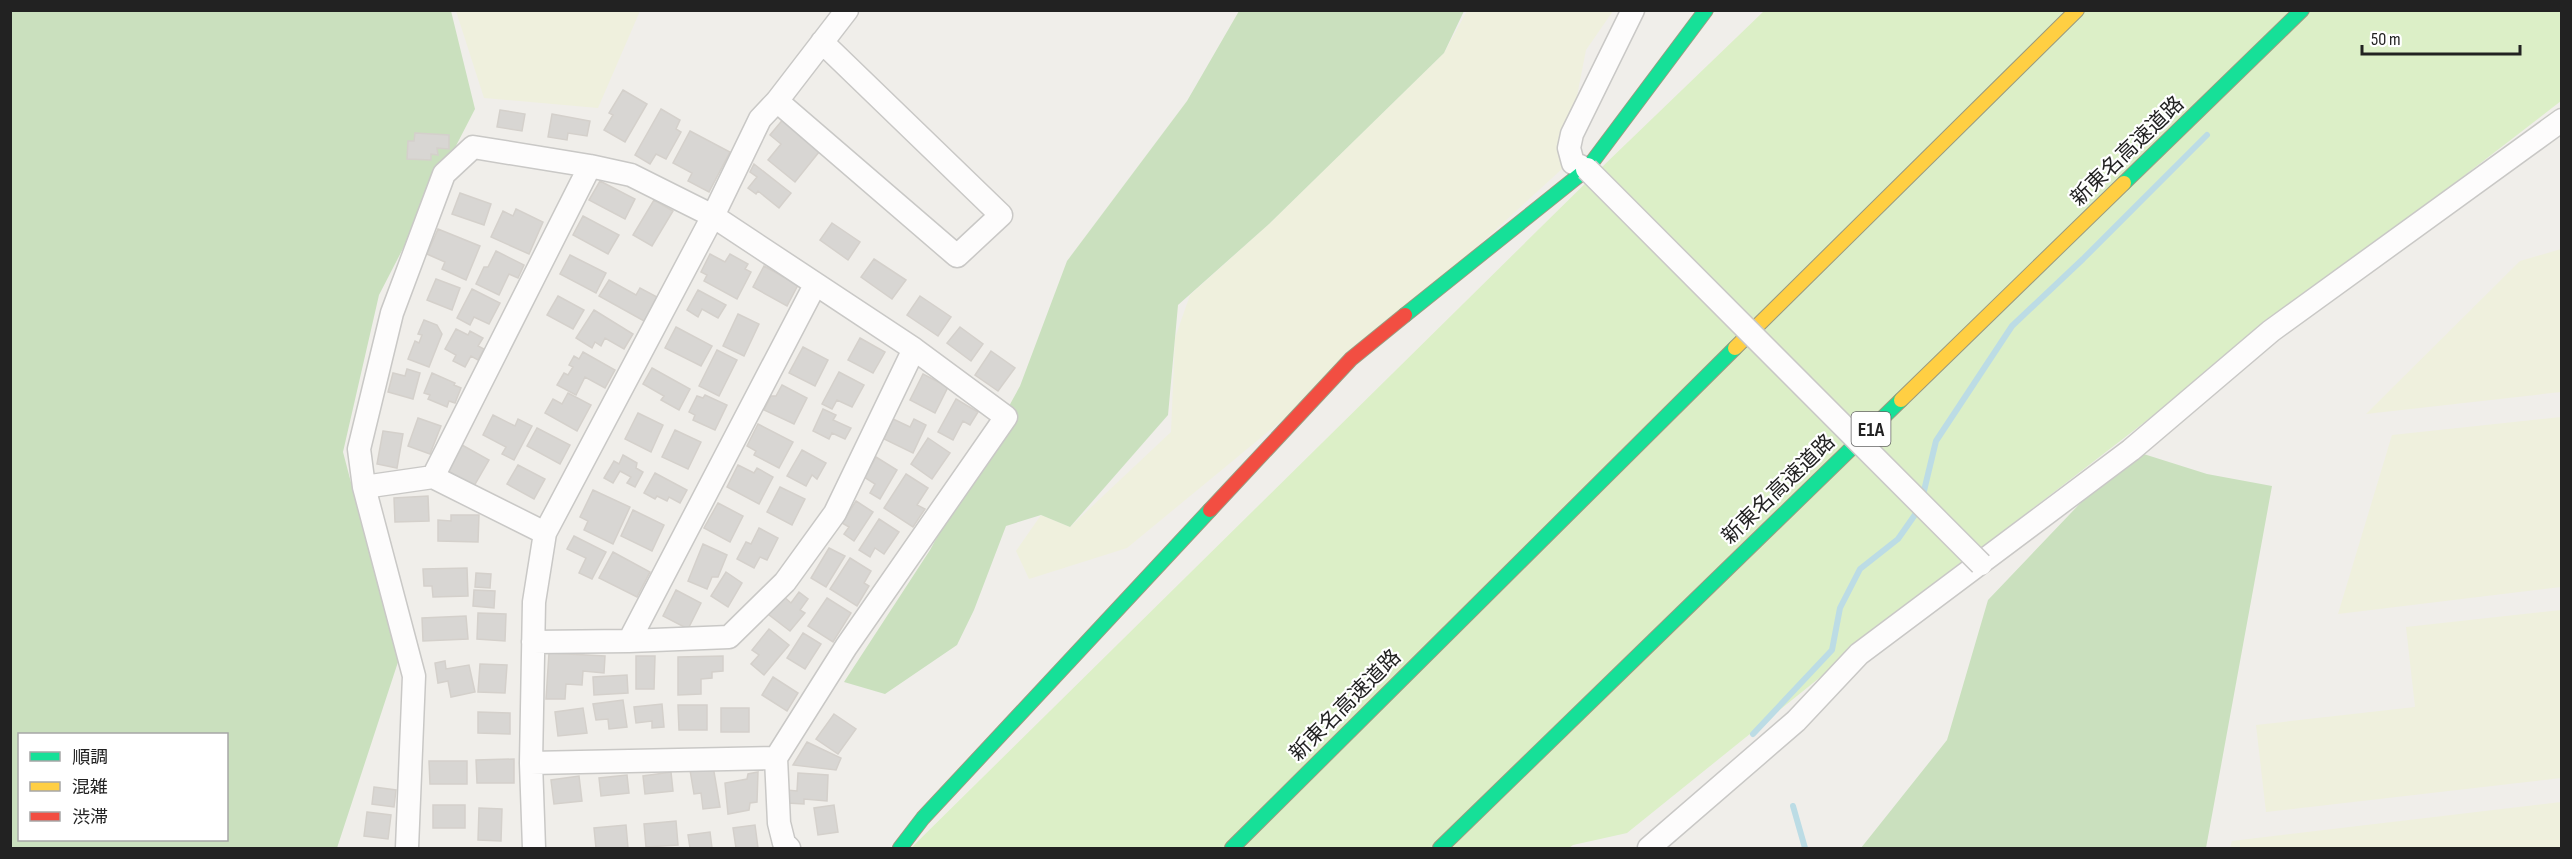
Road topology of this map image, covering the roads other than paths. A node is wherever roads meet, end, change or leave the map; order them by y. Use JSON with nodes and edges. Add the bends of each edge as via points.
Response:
{"nodes":[{"id":1,"x":847,"y":10,"type":"edge"},
{"id":2,"x":1633,"y":10,"type":"edge"},
{"id":3,"x":1707,"y":10,"type":"edge"},
{"id":4,"x":2077,"y":10,"type":"edge"},
{"id":5,"x":2302,"y":10,"type":"edge"},
{"id":6,"x":822,"y":42,"type":"junction"},
{"id":7,"x":777,"y":101,"type":"junction"},
{"id":8,"x":2562,"y":120,"type":"edge"},
{"id":9,"x":590,"y":166,"type":"junction"},
{"id":10,"x":1587,"y":169,"type":"junction"},
{"id":11,"x":713,"y":216,"type":"junction"},
{"id":12,"x":815,"y":285,"type":"junction"},
{"id":13,"x":914,"y":349,"type":"junction"},
{"id":14,"x":433,"y":477,"type":"junction"},
{"id":15,"x":364,"y":487,"type":"junction"},
{"id":16,"x":546,"y":533,"type":"junction"},
{"id":17,"x":1981,"y":564,"type":"junction"},
{"id":18,"x":629,"y":641,"type":"junction"},
{"id":19,"x":533,"y":642,"type":"junction"},
{"id":20,"x":776,"y":758,"type":"junction"},
{"id":21,"x":531,"y":763,"type":"junction"},
{"id":22,"x":407,"y":849,"type":"edge"},
{"id":23,"x":534,"y":849,"type":"edge"},
{"id":24,"x":789,"y":849,"type":"edge"},
{"id":25,"x":900,"y":849,"type":"edge"},
{"id":26,"x":1232,"y":849,"type":"edge"},
{"id":27,"x":1440,"y":849,"type":"edge"},
{"id":28,"x":1649,"y":849,"type":"edge"}],
"edges":[{"from":1,"to":6,"type":"street"},
{"from":2,"to":10,"type":"street","via":[[1572,134],[1569,148],[1573,163]]},
{"from":3,"to":10,"type":"main road"},
{"from":4,"to":26,"type":"main road","name":"新東名高速道路"},
{"from":5,"to":27,"type":"main road","name":"新東名高速道路","number":"E1A"},
{"from":6,"to":7,"type":"street"},
{"from":6,"to":7,"type":"street","via":[[1001,215],[957,256]]},
{"from":7,"to":11,"type":"street","via":[[760,119]]},
{"from":8,"to":17,"type":"street","via":[[2271,331],[2131,450]]},
{"from":9,"to":11,"type":"street","via":[[631,175]]},
{"from":9,"to":14,"type":"street"},
{"from":9,"to":15,"type":"street","via":[[473,147],[444,174],[392,312],[359,449]]},
{"from":10,"to":17,"type":"street","bridge":true},
{"from":10,"to":25,"type":"main road","via":[[1351,359],[923,818]]},
{"from":11,"to":12,"type":"street"},
{"from":11,"to":16,"type":"street"},
{"from":12,"to":13,"type":"street"},
{"from":12,"to":18,"type":"street"},
{"from":13,"to":18,"type":"street","via":[[836,513],[784,582],[729,637]]},
{"from":13,"to":20,"type":"street","via":[[1006,417],[846,647]]},
{"from":14,"to":15,"type":"street"},
{"from":14,"to":16,"type":"street"},
{"from":15,"to":22,"type":"street","via":[[414,676]]},
{"from":16,"to":19,"type":"street","via":[[534,602]]},
{"from":17,"to":28,"type":"street","via":[[1859,654],[1796,721]]},
{"from":18,"to":19,"type":"street"},
{"from":19,"to":21,"type":"street"},
{"from":20,"to":21,"type":"street"},
{"from":20,"to":24,"type":"street","via":[[779,823]]},
{"from":21,"to":23,"type":"street"}]}
